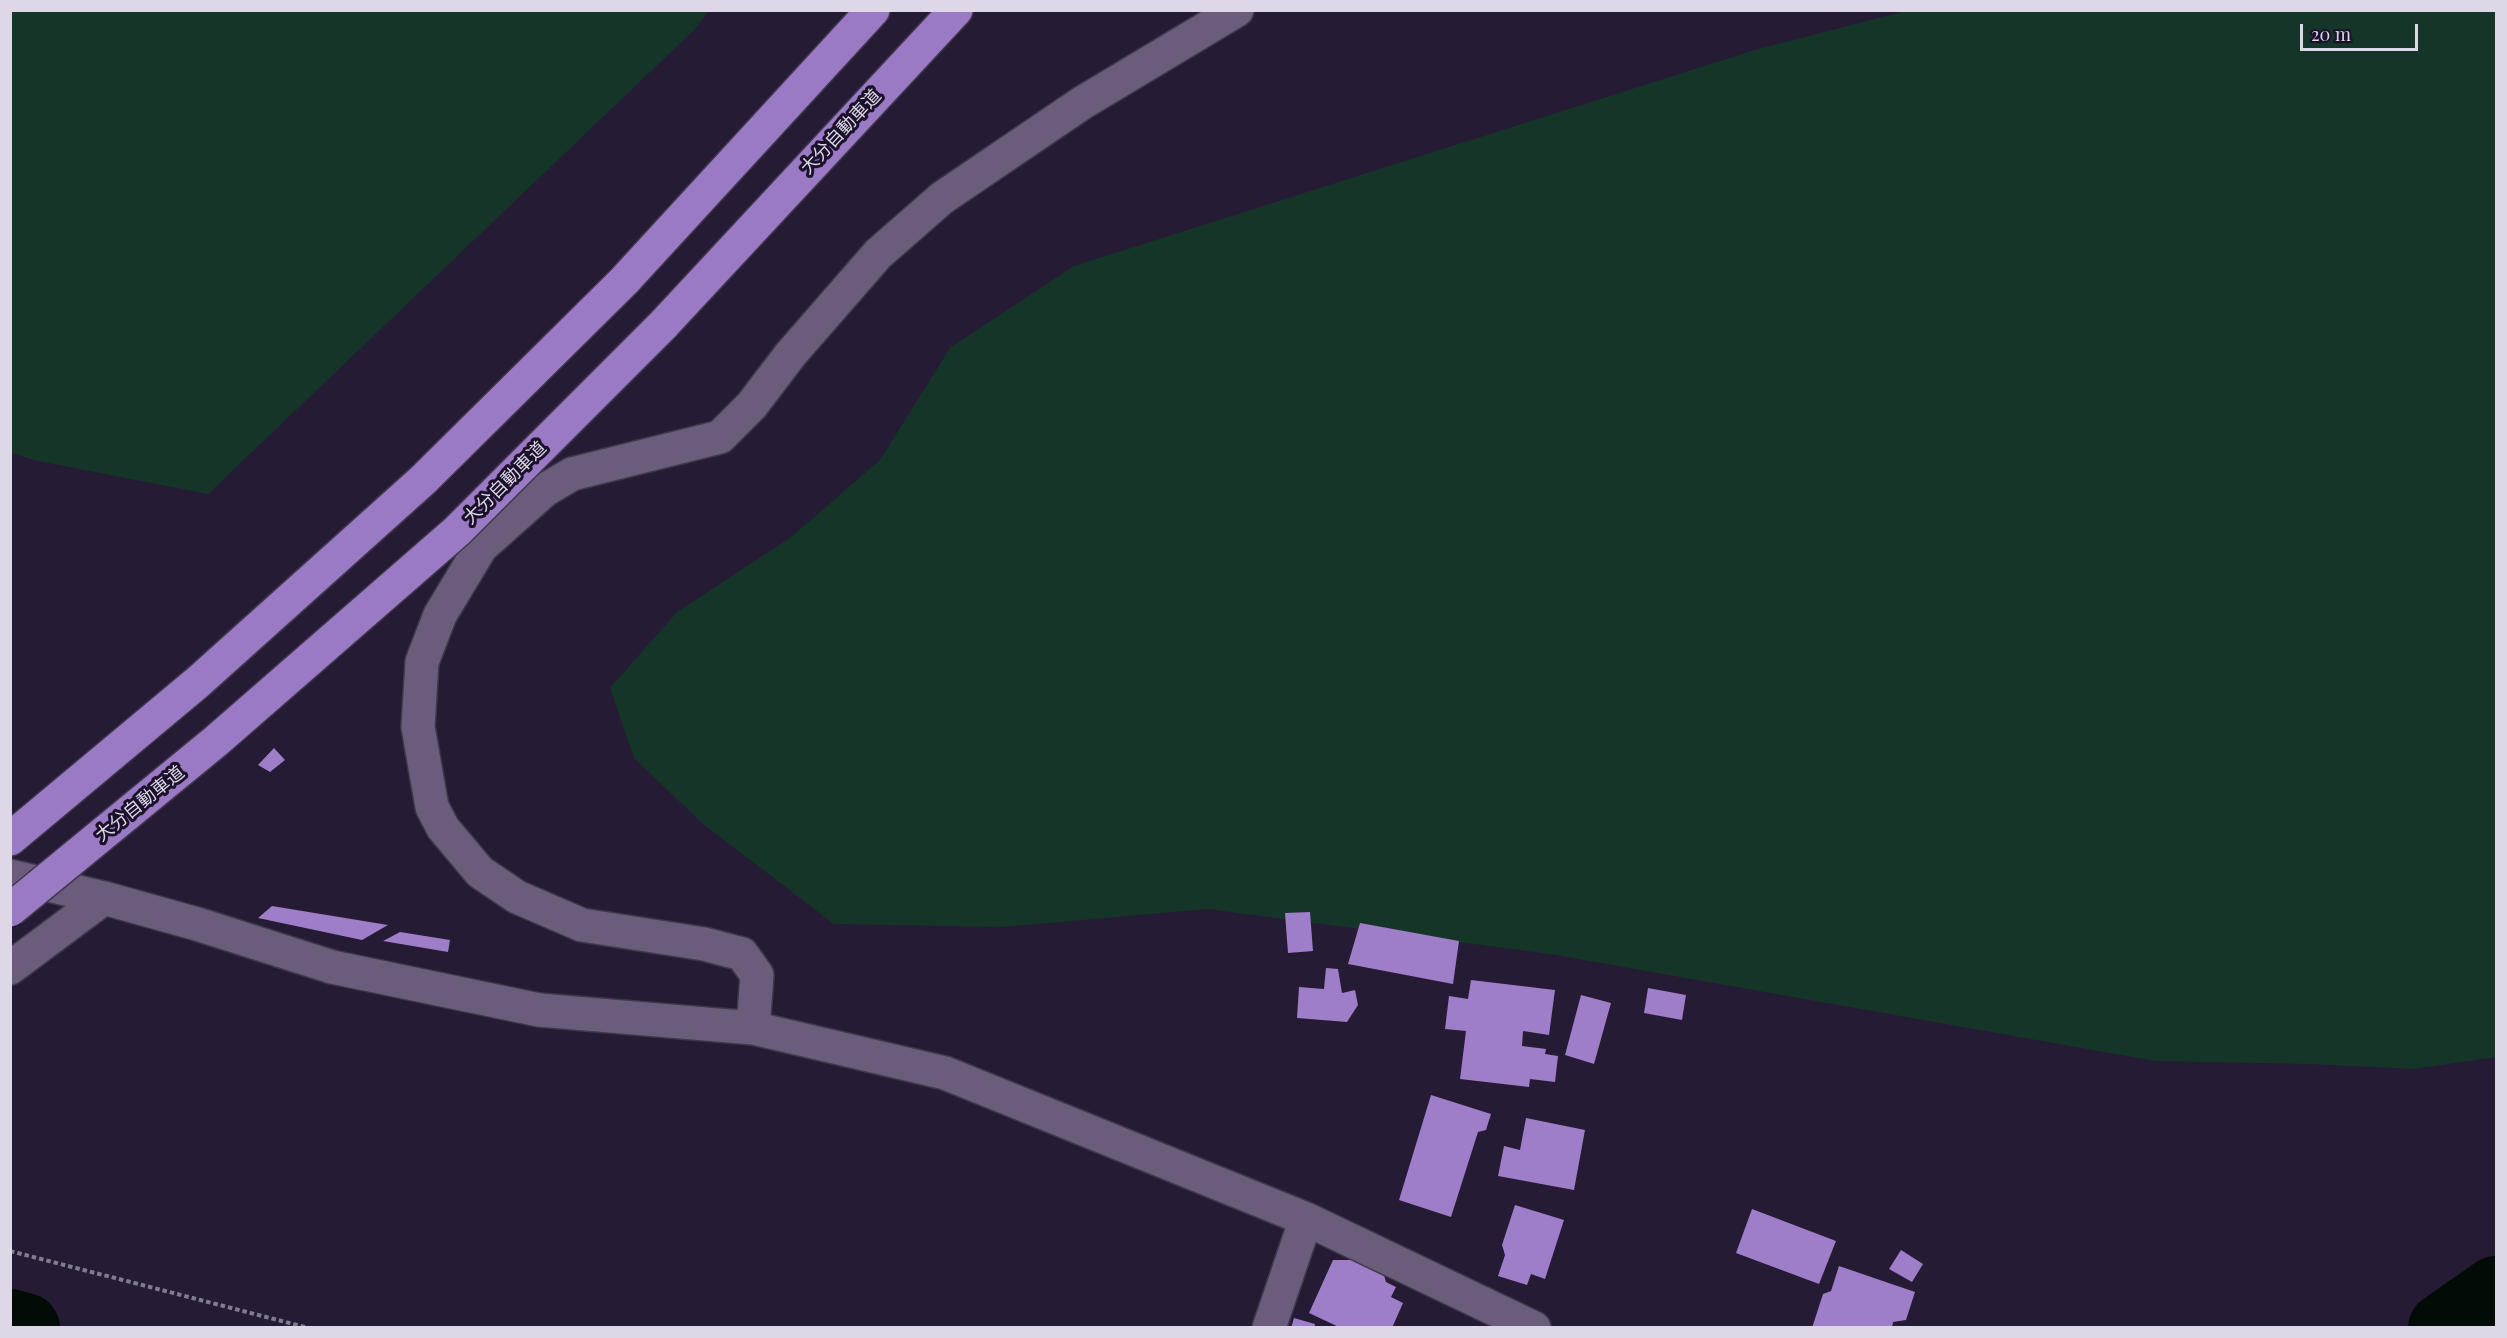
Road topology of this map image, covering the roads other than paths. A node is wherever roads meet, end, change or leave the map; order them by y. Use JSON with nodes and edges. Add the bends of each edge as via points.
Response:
{"nodes":[{"id":1,"x":873,"y":10,"type":"edge"},
{"id":2,"x":956,"y":10,"type":"edge"},
{"id":3,"x":1237,"y":10,"type":"edge"},
{"id":4,"x":10,"y":839,"type":"edge"},
{"id":5,"x":10,"y":876,"type":"edge"},
{"id":6,"x":104,"y":898,"type":"junction"},
{"id":7,"x":10,"y":910,"type":"edge"},
{"id":8,"x":10,"y":968,"type":"edge"},
{"id":9,"x":753,"y":1028,"type":"junction"},
{"id":10,"x":1306,"y":1219,"type":"junction"},
{"id":11,"x":1269,"y":1328,"type":"edge"},
{"id":12,"x":1534,"y":1328,"type":"edge"}],
"edges":[{"from":1,"to":4,"type":"highway","via":[[624,281],[423,480],[198,682]]},
{"from":2,"to":7,"type":"highway","name":"大分自動車道","bridge":true,"via":[[663,325],[457,531],[216,741]]},
{"from":3,"to":9,"type":"street","via":[[1082,103],[942,198],[878,254],[752,405],[720,437],[572,474],[545,490],[481,547],[440,615],[422,662],[418,727],[432,807],[443,828],[480,872],[518,897],[582,925],[704,944],[742,954],[757,975]]},
{"from":5,"to":6,"type":"street"},
{"from":6,"to":8,"type":"street"},
{"from":6,"to":9,"type":"street","via":[[332,967],[528,1007]]},
{"from":9,"to":10,"type":"street","via":[[945,1073]]},
{"from":10,"to":11,"type":"street"},
{"from":10,"to":12,"type":"street"}]}
